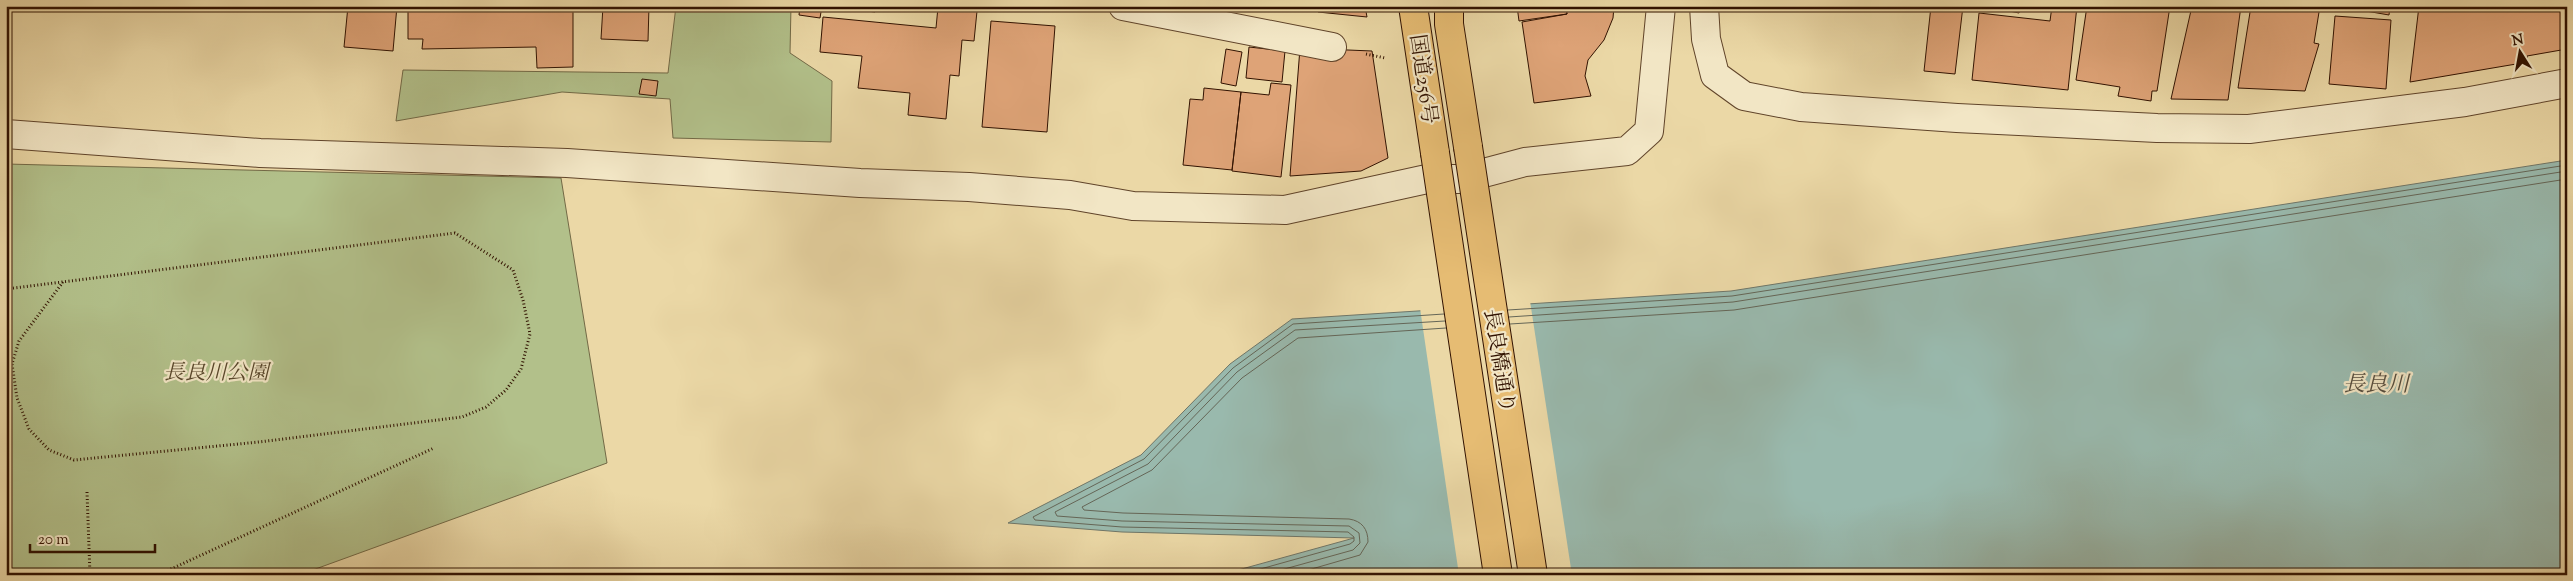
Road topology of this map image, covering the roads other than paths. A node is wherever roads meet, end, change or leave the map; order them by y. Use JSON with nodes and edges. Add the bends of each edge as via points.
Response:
{"nodes":[{"id":1,"x":1123,"y":6,"type":"edge"},
{"id":2,"x":1413,"y":6,"type":"edge"},
{"id":3,"x":1449,"y":6,"type":"edge"},
{"id":4,"x":1662,"y":6,"type":"edge"},
{"id":5,"x":1704,"y":6,"type":"edge"},
{"id":6,"x":1332,"y":47,"type":"road end"},
{"id":7,"x":2567,"y":83,"type":"edge"},
{"id":8,"x":6,"y":134,"type":"edge"},
{"id":9,"x":1468,"y":148,"type":"joint"},
{"id":10,"x":1435,"y":152,"type":"joint"},
{"id":11,"x":1498,"y":575,"type":"edge"},
{"id":12,"x":1533,"y":575,"type":"edge"}],
"edges":[{"from":1,"to":6,"type":"street"},
{"from":2,"to":10,"type":"highway","name":"国道256号"},
{"from":3,"to":9,"type":"highway","name":"国道256号"},
{"from":4,"to":8,"type":"street","via":[[1649,131],[1627,151],[1525,162],[1461,178],[1427,179],[1285,210],[1133,206],[1070,195],[969,187],[860,184],[567,163],[233,152]]},
{"from":5,"to":7,"type":"street","via":[[1706,39],[1715,75],[1744,96],[1801,107],[1957,118],[2249,130],[2465,102]]},
{"from":9,"to":12,"type":"highway","name":"長良橋通り","bridge":true},
{"from":10,"to":11,"type":"highway","name":"長良橋通り","bridge":true}]}
